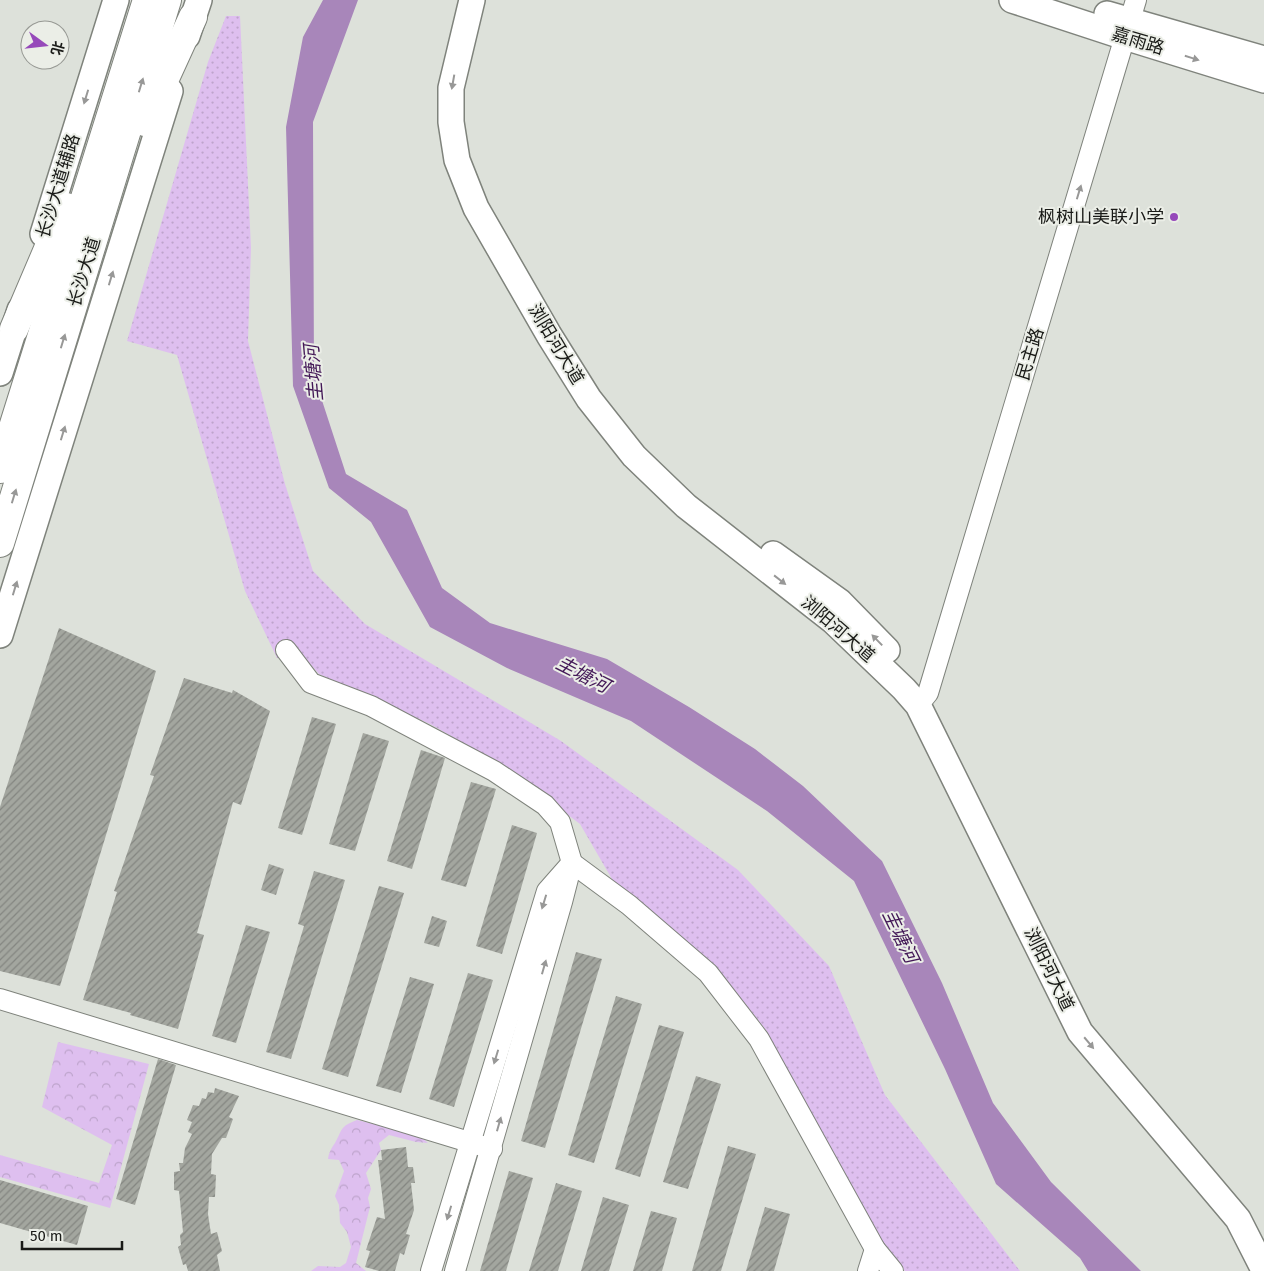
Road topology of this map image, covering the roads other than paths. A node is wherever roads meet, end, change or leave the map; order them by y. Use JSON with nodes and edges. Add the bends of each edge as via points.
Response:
{"nodes":[{"id":1,"x":116,"y":0,"type":"edge"},
{"id":2,"x":146,"y":0,"type":"edge"},
{"id":3,"x":167,"y":0,"type":"edge"},
{"id":4,"x":472,"y":0,"type":"edge"},
{"id":5,"x":487,"y":0,"type":"edge"},
{"id":6,"x":1012,"y":0,"type":"edge"},
{"id":7,"x":1061,"y":0,"type":"edge"},
{"id":8,"x":196,"y":8,"type":"edge"},
{"id":9,"x":1123,"y":18,"type":"edge"},
{"id":10,"x":1264,"y":59,"type":"edge"},
{"id":11,"x":1264,"y":80,"type":"edge"},
{"id":12,"x":99,"y":224,"type":"junction"},
{"id":13,"x":14,"y":329,"type":"junction"},
{"id":14,"x":0,"y":373,"type":"edge"},
{"id":15,"x":0,"y":469,"type":"edge"},
{"id":16,"x":0,"y":543,"type":"edge"},
{"id":17,"x":0,"y":635,"type":"edge"},
{"id":18,"x":286,"y":650,"type":"dead end"},
{"id":19,"x":917,"y":692,"type":"junction"},
{"id":20,"x":572,"y":863,"type":"junction"},
{"id":21,"x":0,"y":999,"type":"edge"},
{"id":22,"x":471,"y":1141,"type":"junction"},
{"id":23,"x":492,"y":1149,"type":"junction"},
{"id":24,"x":1264,"y":1234,"type":"edge"},
{"id":25,"x":876,"y":1249,"type":"junction"},
{"id":26,"x":1264,"y":1270,"type":"edge"},
{"id":27,"x":431,"y":1271,"type":"edge"},
{"id":28,"x":456,"y":1271,"type":"edge"},
{"id":29,"x":868,"y":1271,"type":"edge"},
{"id":30,"x":893,"y":1271,"type":"edge"}],
"edges":[{"from":1,"to":13,"type":"main road","name":"长沙大道辅路","one_way":true},
{"from":2,"to":13,"type":"highway","via":[[123,50],[91,146]]},
{"from":2,"to":15,"type":"highway","name":"长沙大道"},
{"from":12,"to":3,"type":"highway","name":"长沙大道","one_way":true},
{"from":4,"to":19,"type":"main road","name":"浏阳河大道","one_way":true,"via":[[451,88],[457,160],[476,208],[589,399],[634,456],[686,506],[833,621]]},
{"from":19,"to":5,"type":"main road","name":"浏阳河大道","one_way":true,"via":[[840,602],[689,494],[637,438],[585,367],[490,204],[472,156],[467,124],[469,86]]},
{"from":6,"to":9,"type":"main road","name":"嘉雨路"},
{"from":7,"to":9,"type":"main road","name":"嘉雨路"},
{"from":8,"to":12,"type":"highway"},
{"from":17,"to":8,"type":"main road","one_way":true},
{"from":9,"to":10,"type":"main road","name":"嘉雨路"},
{"from":9,"to":11,"type":"main road","name":"嘉雨路","one_way":true},
{"from":9,"to":19,"type":"street","name":"民主路"},
{"from":16,"to":12,"type":"highway","name":"长沙大道","one_way":true},
{"from":13,"to":14,"type":"main road","name":"长沙大道辅路"},
{"from":18,"to":20,"type":"street","via":[[311,683],[371,706],[494,771],[545,805],[560,822]]},
{"from":19,"to":24,"type":"main road","name":"浏阳河大道","via":[[938,718],[1095,1023],[1250,1211]]},
{"from":19,"to":26,"type":"main road","name":"浏阳河大道","one_way":true,"via":[[1080,1032],[1238,1219]]},
{"from":20,"to":22,"type":"street","one_way":true,"via":[[547,891]]},
{"from":23,"to":20,"type":"street","one_way":true},
{"from":20,"to":25,"type":"street","via":[[708,972],[758,1039]]},
{"from":21,"to":22,"type":"street"},
{"from":22,"to":23,"type":"street"},
{"from":22,"to":27,"type":"street","one_way":true},
{"from":23,"to":28,"type":"street"},
{"from":25,"to":29,"type":"street"},
{"from":25,"to":30,"type":"street"}]}
